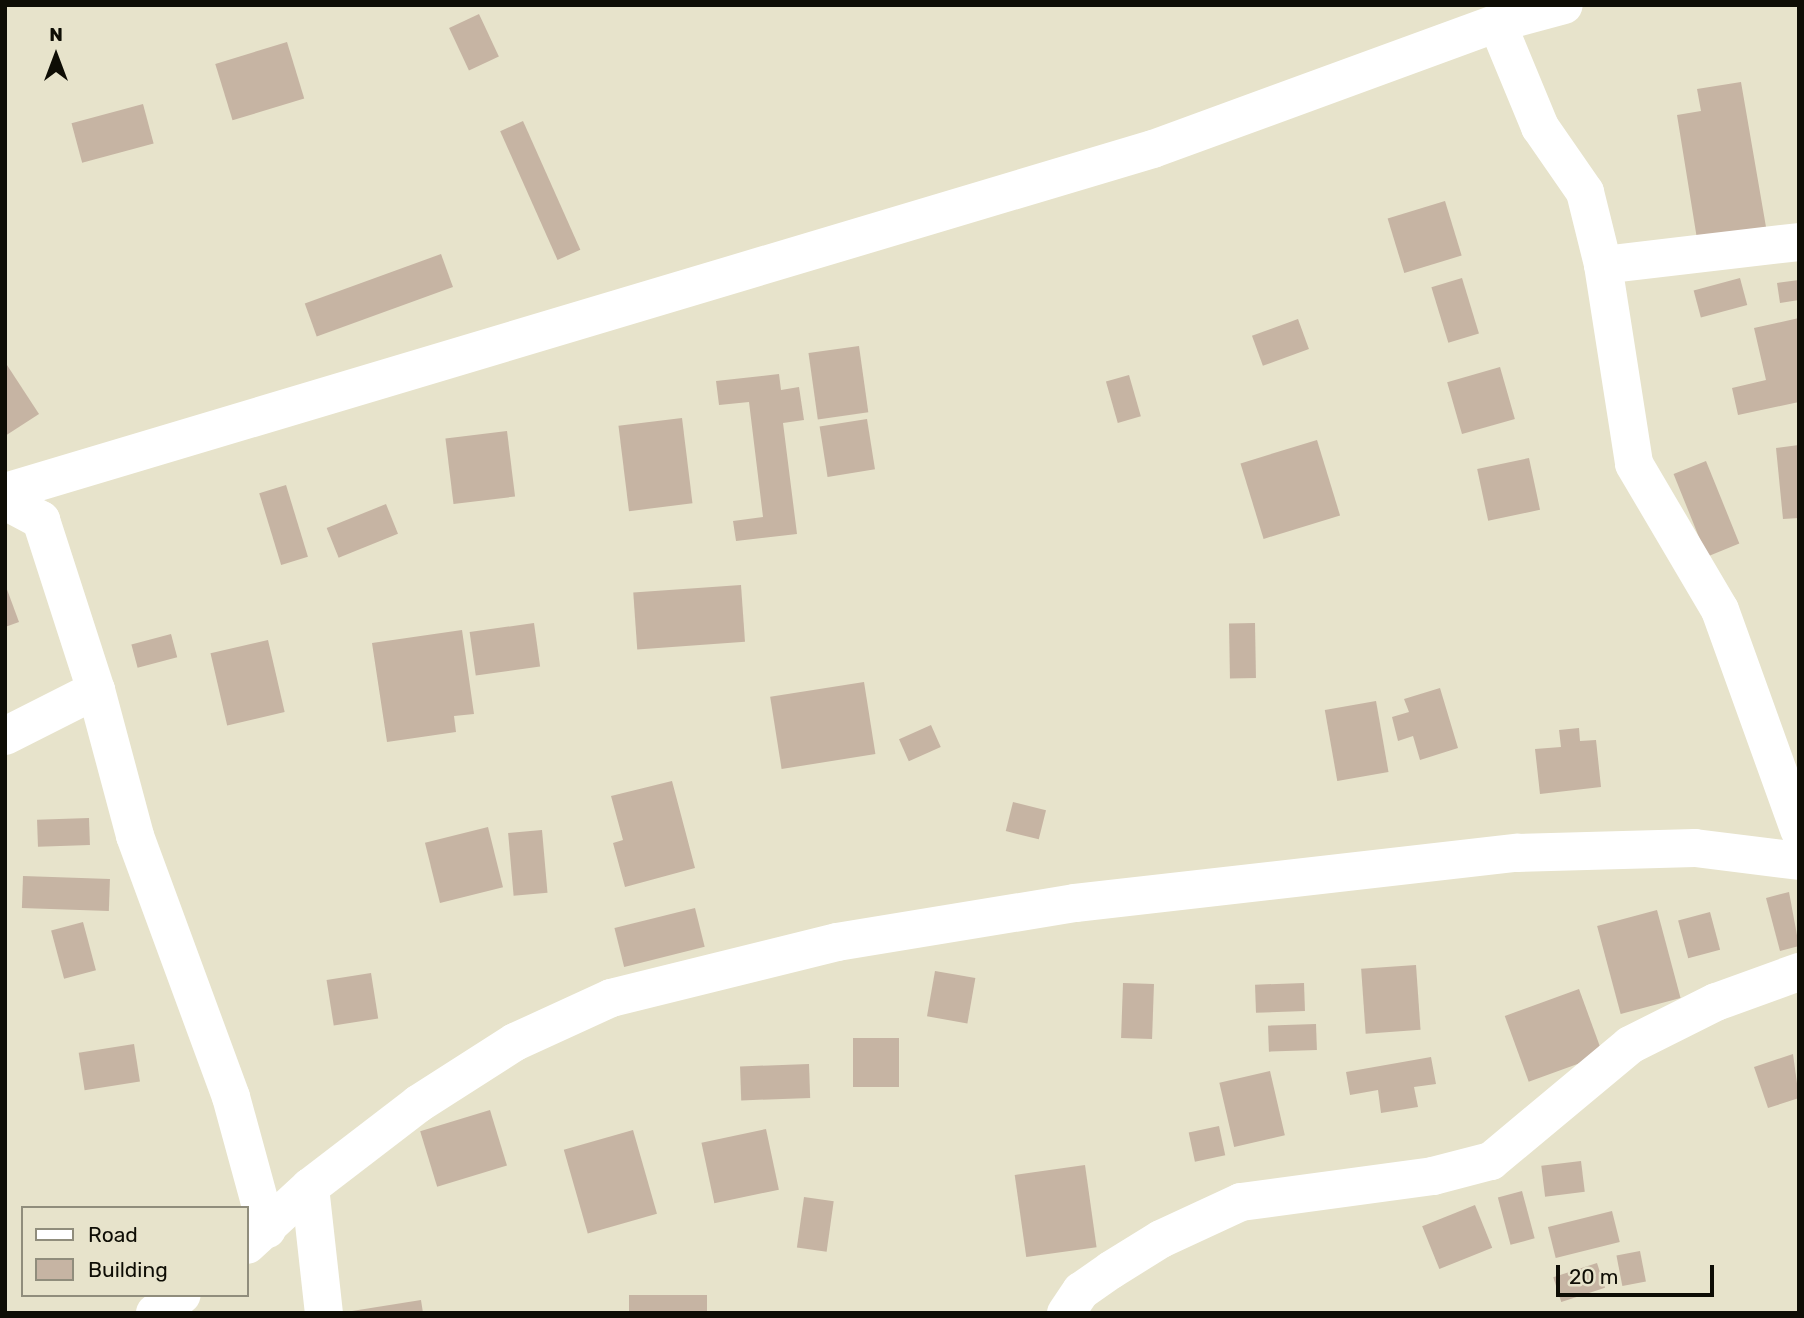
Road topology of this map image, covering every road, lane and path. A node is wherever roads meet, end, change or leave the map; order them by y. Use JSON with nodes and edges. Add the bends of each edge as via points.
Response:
{"nodes":[{"id":1,"x":1563,"y":5,"type":"edge"},
{"id":2,"x":1497,"y":23,"type":"junction"},
{"id":3,"x":1799,"y":242,"type":"edge"},
{"id":4,"x":1603,"y":265,"type":"junction"},
{"id":5,"x":5,"y":492,"type":"edge"},
{"id":6,"x":5,"y":501,"type":"edge"},
{"id":7,"x":96,"y":690,"type":"junction"},
{"id":8,"x":5,"y":736,"type":"edge"},
{"id":9,"x":1799,"y":830,"type":"edge"},
{"id":10,"x":1799,"y":861,"type":"edge"},
{"id":11,"x":1799,"y":972,"type":"edge"},
{"id":12,"x":310,"y":1187,"type":"junction"},
{"id":13,"x":257,"y":1237,"type":"edge"},
{"id":14,"x":179,"y":1297,"type":"edge"},
{"id":15,"x":155,"y":1313,"type":"edge"},
{"id":16,"x":324,"y":1313,"type":"edge"},
{"id":17,"x":1066,"y":1313,"type":"edge"}],
"edges":[{"from":1,"to":2,"type":"street"},
{"from":2,"to":4,"type":"street","via":[[1540,127],[1585,192]]},
{"from":2,"to":5,"type":"street","via":[[1153,149]]},
{"from":3,"to":4,"type":"street"},
{"from":4,"to":9,"type":"street","via":[[1634,464],[1720,610]]},
{"from":6,"to":7,"type":"street","via":[[41,520]]},
{"from":7,"to":8,"type":"street"},
{"from":7,"to":13,"type":"street","via":[[135,836],[231,1097]]},
{"from":10,"to":12,"type":"street","via":[[1695,848],[1517,853],[1221,884],[836,942],[611,998],[515,1042],[418,1104]]},
{"from":11,"to":17,"type":"street","via":[[1716,1002],[1630,1045],[1491,1161],[1433,1176],[1241,1202],[1161,1239],[1111,1270],[1081,1291]]},
{"from":12,"to":13,"type":"street"},
{"from":12,"to":16,"type":"street"},
{"from":14,"to":15,"type":"street"}]}
